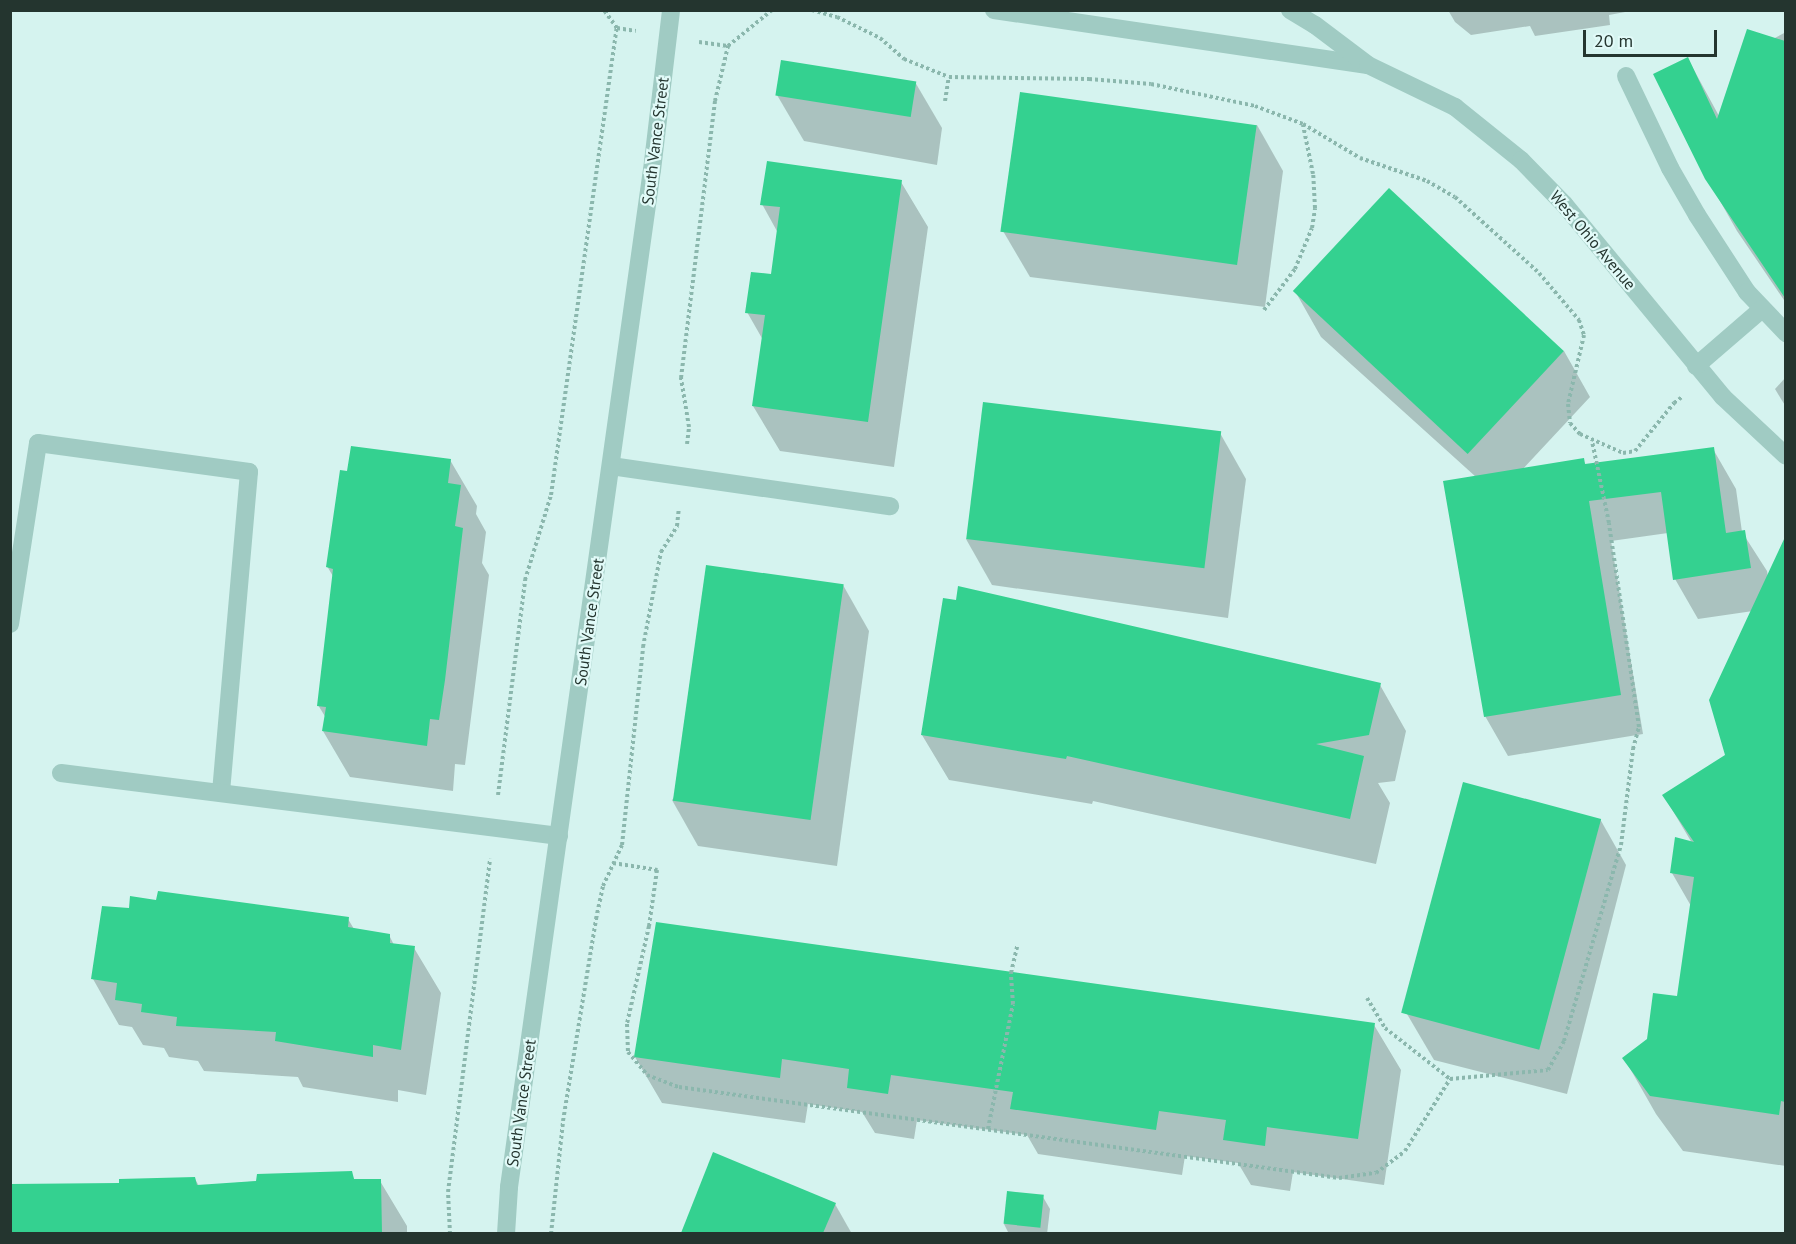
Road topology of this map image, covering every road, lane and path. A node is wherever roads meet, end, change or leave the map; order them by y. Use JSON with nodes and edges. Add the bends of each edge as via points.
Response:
{"nodes":[{"id":1,"x":604,"y":10,"type":"edge"},
{"id":2,"x":671,"y":10,"type":"edge"},
{"id":3,"x":772,"y":10,"type":"edge"},
{"id":4,"x":812,"y":10,"type":"edge"},
{"id":5,"x":994,"y":10,"type":"edge"},
{"id":6,"x":1290,"y":10,"type":"edge"},
{"id":7,"x":1368,"y":65,"type":"junction"},
{"id":8,"x":949,"y":76,"type":"junction"},
{"id":9,"x":1626,"y":76,"type":"dead end"},
{"id":10,"x":945,"y":101,"type":"dead end"},
{"id":11,"x":1303,"y":124,"type":"junction"},
{"id":12,"x":1762,"y":309,"type":"junction"},
{"id":13,"x":1264,"y":310,"type":"dead end"},
{"id":14,"x":1785,"y":333,"type":"edge"},
{"id":15,"x":1702,"y":373,"type":"junction"},
{"id":16,"x":689,"y":427,"type":"dead end"},
{"id":17,"x":1592,"y":441,"type":"junction"},
{"id":18,"x":1785,"y":456,"type":"edge"},
{"id":19,"x":611,"y":466,"type":"junction"},
{"id":20,"x":890,"y":506,"type":"dead end"},
{"id":21,"x":677,"y":526,"type":"dead end"},
{"id":22,"x":10,"y":624,"type":"edge"},
{"id":23,"x":60,"y":772,"type":"dead end"},
{"id":24,"x":220,"y":793,"type":"junction"},
{"id":25,"x":494,"y":828,"type":"junction"},
{"id":26,"x":559,"y":836,"type":"junction"},
{"id":27,"x":614,"y":863,"type":"junction"},
{"id":28,"x":1017,"y":946,"type":"dead end"},
{"id":29,"x":1367,"y":998,"type":"dead end"},
{"id":30,"x":1450,"y":1079,"type":"junction"},
{"id":31,"x":988,"y":1129,"type":"junction"},
{"id":32,"x":450,"y":1233,"type":"edge"},
{"id":33,"x":506,"y":1233,"type":"edge"},
{"id":34,"x":551,"y":1233,"type":"edge"}],
"edges":[{"from":1,"to":25,"type":"path","via":[[617,28],[551,495],[525,580]]},
{"from":2,"to":19,"type":"street","name":"South Vance Street"},
{"from":3,"to":16,"type":"path","via":[[728,46],[715,102],[681,378]]},
{"from":4,"to":8,"type":"path","via":[[837,17],[880,38],[904,59]]},
{"from":5,"to":7,"type":"street","name":"West Ohio Avenue"},
{"from":6,"to":7,"type":"street","name":"West Ohio Avenue"},
{"from":7,"to":15,"type":"street","name":"West Ohio Avenue","via":[[1455,107],[1521,160],[1564,204]]},
{"from":8,"to":10,"type":"path"},
{"from":8,"to":11,"type":"path","via":[[1151,84],[1255,106]]},
{"from":9,"to":12,"type":"street","via":[[1697,215]]},
{"from":11,"to":13,"type":"path","via":[[1313,174],[1312,228],[1295,269]]},
{"from":11,"to":17,"type":"path","via":[[1360,158],[1427,181],[1455,197],[1539,273],[1579,320],[1584,334],[1568,404],[1570,423]]},
{"from":12,"to":14,"type":"street"},
{"from":12,"to":15,"type":"street"},
{"from":15,"to":17,"type":"path","via":[[1635,450],[1623,453]]},
{"from":15,"to":18,"type":"street","name":"West Ohio Avenue"},
{"from":17,"to":30,"type":"path","via":[[1609,523],[1639,727],[1621,845],[1564,1041],[1548,1070]]},
{"from":19,"to":20,"type":"street"},
{"from":19,"to":26,"type":"street","name":"South Vance Street"},
{"from":21,"to":27,"type":"path","via":[[661,552],[643,647],[622,845]]},
{"from":22,"to":24,"type":"street","via":[[38,443],[249,472]]},
{"from":23,"to":24,"type":"street"},
{"from":24,"to":25,"type":"street"},
{"from":25,"to":26,"type":"street"},
{"from":25,"to":32,"type":"path","via":[[448,1192]]},
{"from":26,"to":33,"type":"street","name":"South Vance Street","via":[[509,1187]]},
{"from":27,"to":31,"type":"path","via":[[657,870],[627,1024],[628,1052],[647,1075],[679,1087]]},
{"from":27,"to":34,"type":"path","via":[[603,886],[596,919],[563,1121]]},
{"from":28,"to":31,"type":"path","via":[[1011,973],[1013,1004]]},
{"from":29,"to":30,"type":"path","via":[[1385,1028]]},
{"from":30,"to":31,"type":"path","via":[[1405,1150],[1376,1173],[1339,1178]]}]}
